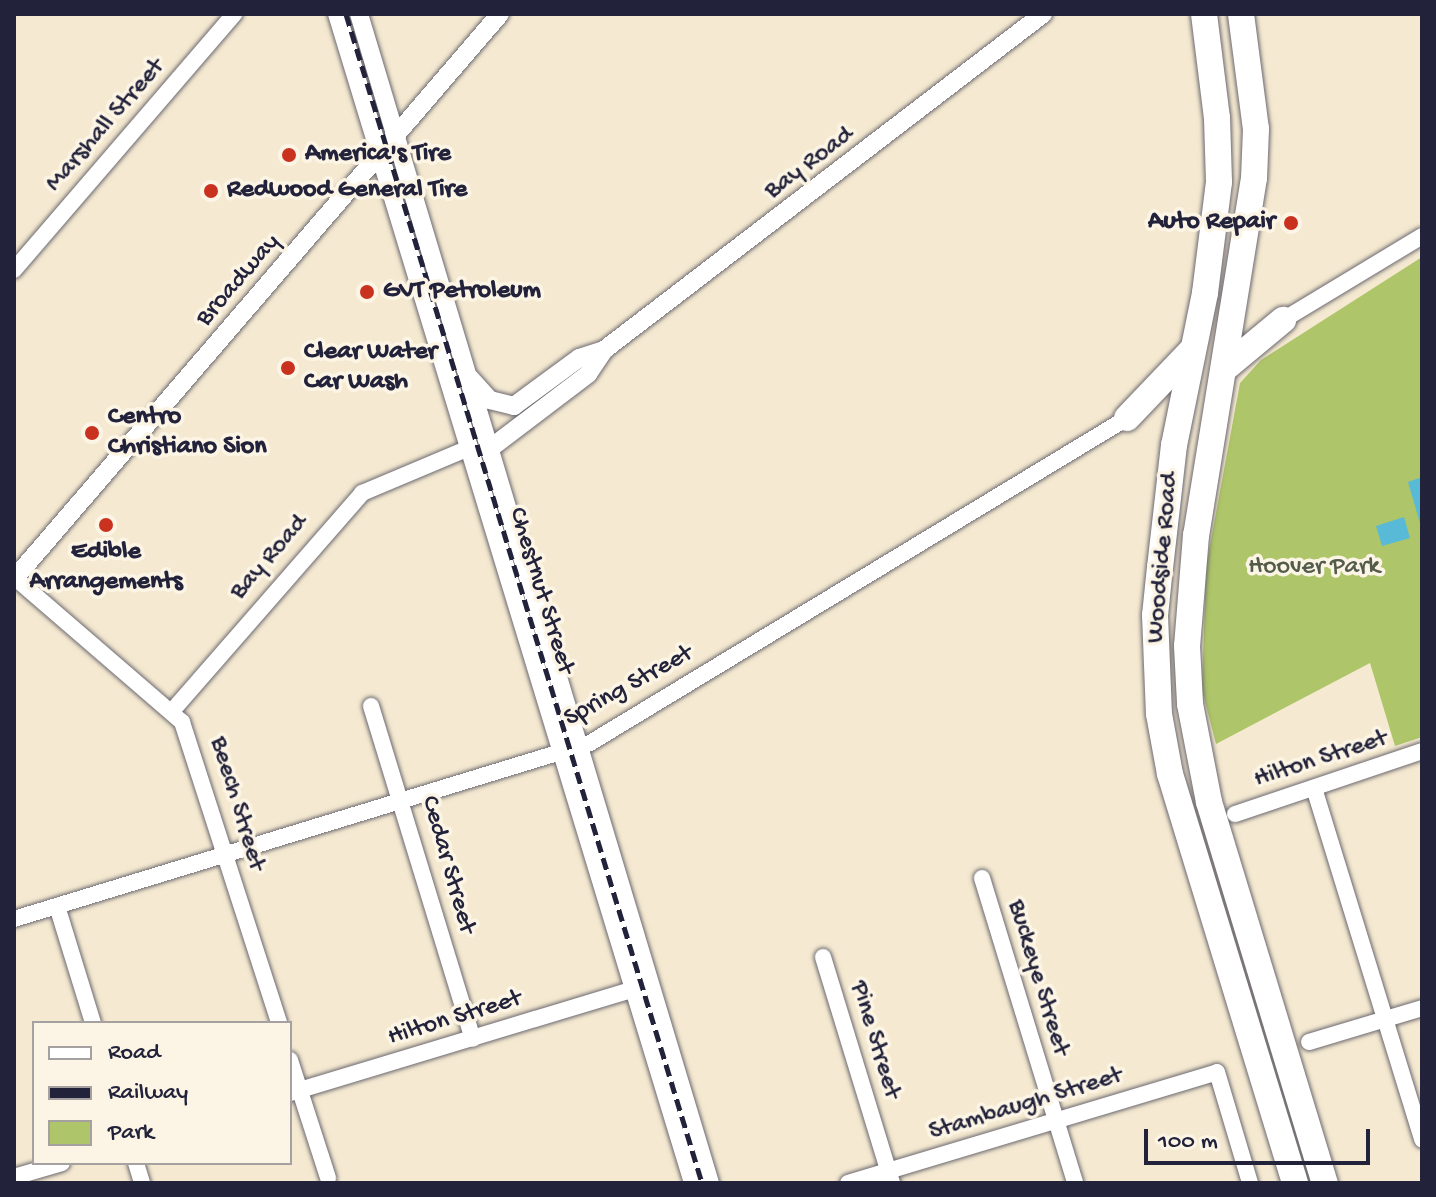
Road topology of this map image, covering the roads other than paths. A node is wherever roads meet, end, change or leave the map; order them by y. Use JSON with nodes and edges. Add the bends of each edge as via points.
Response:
{"nodes":[{"id":1,"x":234,"y":14,"type":"edge"},
{"id":2,"x":337,"y":14,"type":"edge"},
{"id":3,"x":359,"y":14,"type":"edge"},
{"id":4,"x":500,"y":14,"type":"edge"},
{"id":5,"x":1043,"y":14,"type":"edge"},
{"id":6,"x":1204,"y":14,"type":"edge"},
{"id":7,"x":1241,"y":14,"type":"edge"},
{"id":8,"x":395,"y":136,"type":"junction"},
{"id":9,"x":380,"y":153,"type":"junction"},
{"id":10,"x":1422,"y":236,"type":"edge"},
{"id":11,"x":14,"y":270,"type":"edge"},
{"id":12,"x":1236,"y":300,"type":"junction"},
{"id":13,"x":1283,"y":320,"type":"junction"},
{"id":14,"x":1195,"y":347,"type":"junction"},
{"id":15,"x":604,"y":350,"type":"junction"},
{"id":16,"x":1224,"y":369,"type":"junction"},
{"id":17,"x":470,"y":378,"type":"junction"},
{"id":18,"x":1127,"y":418,"type":"junction"},
{"id":19,"x":1174,"y":445,"type":"junction"},
{"id":20,"x":478,"y":449,"type":"junction"},
{"id":21,"x":14,"y":578,"type":"edge"},
{"id":22,"x":371,"y":706,"type":"dead end"},
{"id":23,"x":173,"y":710,"type":"junction"},
{"id":24,"x":569,"y":749,"type":"junction"},
{"id":25,"x":1422,"y":751,"type":"edge"},
{"id":26,"x":1314,"y":788,"type":"junction"},
{"id":27,"x":403,"y":800,"type":"junction"},
{"id":28,"x":1235,"y":814,"type":"dead end"},
{"id":29,"x":227,"y":854,"type":"junction"},
{"id":30,"x":982,"y":878,"type":"dead end"},
{"id":31,"x":57,"y":906,"type":"junction"},
{"id":32,"x":14,"y":919,"type":"edge"},
{"id":33,"x":823,"y":957,"type":"dead end"},
{"id":34,"x":634,"y":989,"type":"junction"},
{"id":35,"x":1422,"y":1008,"type":"edge"},
{"id":36,"x":1386,"y":1019,"type":"junction"},
{"id":37,"x":92,"y":1021,"type":"edge"},
{"id":38,"x":278,"y":1021,"type":"edge"},
{"id":39,"x":473,"y":1039,"type":"junction"},
{"id":40,"x":1309,"y":1042,"type":"dead end"},
{"id":41,"x":295,"y":1091,"type":"edge"},
{"id":42,"x":1056,"y":1121,"type":"junction"},
{"id":43,"x":1422,"y":1140,"type":"edge"},
{"id":44,"x":55,"y":1165,"type":"edge"},
{"id":45,"x":14,"y":1177,"type":"edge"},
{"id":46,"x":890,"y":1177,"type":"edge"},
{"id":47,"x":328,"y":1178,"type":"dead end"},
{"id":48,"x":693,"y":1183,"type":"edge"},
{"id":49,"x":710,"y":1183,"type":"edge"},
{"id":50,"x":848,"y":1183,"type":"edge"},
{"id":51,"x":1075,"y":1183,"type":"edge"},
{"id":52,"x":1250,"y":1183,"type":"edge"},
{"id":53,"x":1295,"y":1183,"type":"edge"},
{"id":54,"x":1325,"y":1183,"type":"edge"}],
"edges":[{"from":1,"to":11,"type":"street","name":"Marshall Street"},
{"from":2,"to":9,"type":"street","name":"Chestnut Street"},
{"from":3,"to":8,"type":"street","name":"Chestnut Street"},
{"from":4,"to":8,"type":"street","name":"Broadway"},
{"from":5,"to":15,"type":"street","name":"Bay Road"},
{"from":6,"to":14,"type":"highway","name":"Woodside Road","via":[[1219,182]]},
{"from":7,"to":12,"type":"highway","name":"Woodside Road","via":[[1256,129]]},
{"from":8,"to":9,"type":"street","name":"Broadway"},
{"from":8,"to":17,"type":"street","name":"Chestnut Street"},
{"from":9,"to":20,"type":"street","name":"Chestnut Street"},
{"from":9,"to":21,"type":"street","name":"Broadway"},
{"from":10,"to":13,"type":"street"},
{"from":12,"to":13,"type":"highway","via":[[1255,317]]},
{"from":12,"to":16,"type":"highway","name":"Woodside Road"},
{"from":13,"to":16,"type":"highway"},
{"from":14,"to":18,"type":"highway"},
{"from":14,"to":19,"type":"highway","name":"Woodside Road"},
{"from":15,"to":17,"type":"street","name":"Bay Road","via":[[579,358],[514,406],[490,400]]},
{"from":15,"to":20,"type":"street","name":"Bay Road","via":[[588,374]]},
{"from":16,"to":54,"type":"highway","name":"Woodside Road","via":[[1190,591],[1190,704],[1209,802]]},
{"from":17,"to":20,"type":"street","name":"Chestnut Street"},
{"from":18,"to":19,"type":"highway","via":[[1151,420]]},
{"from":18,"to":24,"type":"street","name":"Spring Street"},
{"from":19,"to":53,"type":"highway","name":"Woodside Road","via":[[1155,615],[1159,714],[1170,774]]},
{"from":20,"to":23,"type":"street","name":"Bay Road","via":[[362,493]]},
{"from":20,"to":24,"type":"street","name":"Chestnut Street"},
{"from":21,"to":23,"type":"street","name":"Beech Street"},
{"from":22,"to":27,"type":"street","name":"Cedar Street"},
{"from":23,"to":29,"type":"street","name":"Beech Street","via":[[190,737]]},
{"from":24,"to":27,"type":"street","name":"Spring Street"},
{"from":24,"to":34,"type":"street","name":"Chestnut Street"},
{"from":24,"to":49,"type":"street","name":"Chestnut Street"},
{"from":25,"to":26,"type":"street","name":"Hilton Street"},
{"from":26,"to":28,"type":"street","name":"Hilton Street"},
{"from":26,"to":36,"type":"street"},
{"from":27,"to":29,"type":"street","name":"Spring Street"},
{"from":27,"to":39,"type":"street","name":"Cedar Street"},
{"from":29,"to":31,"type":"street","name":"Spring Street"},
{"from":29,"to":38,"type":"street","name":"Beech Street"},
{"from":30,"to":42,"type":"street","name":"Buckeye Street"},
{"from":31,"to":32,"type":"street","name":"Spring Street"},
{"from":31,"to":37,"type":"street"},
{"from":33,"to":46,"type":"street","name":"Pine Street"},
{"from":34,"to":39,"type":"street","name":"Hilton Street"},
{"from":34,"to":48,"type":"street","name":"Chestnut Street"},
{"from":35,"to":36,"type":"street"},
{"from":36,"to":40,"type":"street"},
{"from":36,"to":43,"type":"street"},
{"from":39,"to":41,"type":"street","name":"Hilton Street"},
{"from":41,"to":47,"type":"street"},
{"from":42,"to":46,"type":"street","name":"Stambaugh Street"},
{"from":42,"to":51,"type":"street","name":"Buckeye Street"},
{"from":42,"to":52,"type":"street","name":"Stambaugh Street","via":[[1217,1072]]},
{"from":44,"to":45,"type":"street"},
{"from":46,"to":50,"type":"street","name":"Stambaugh Street"}]}
